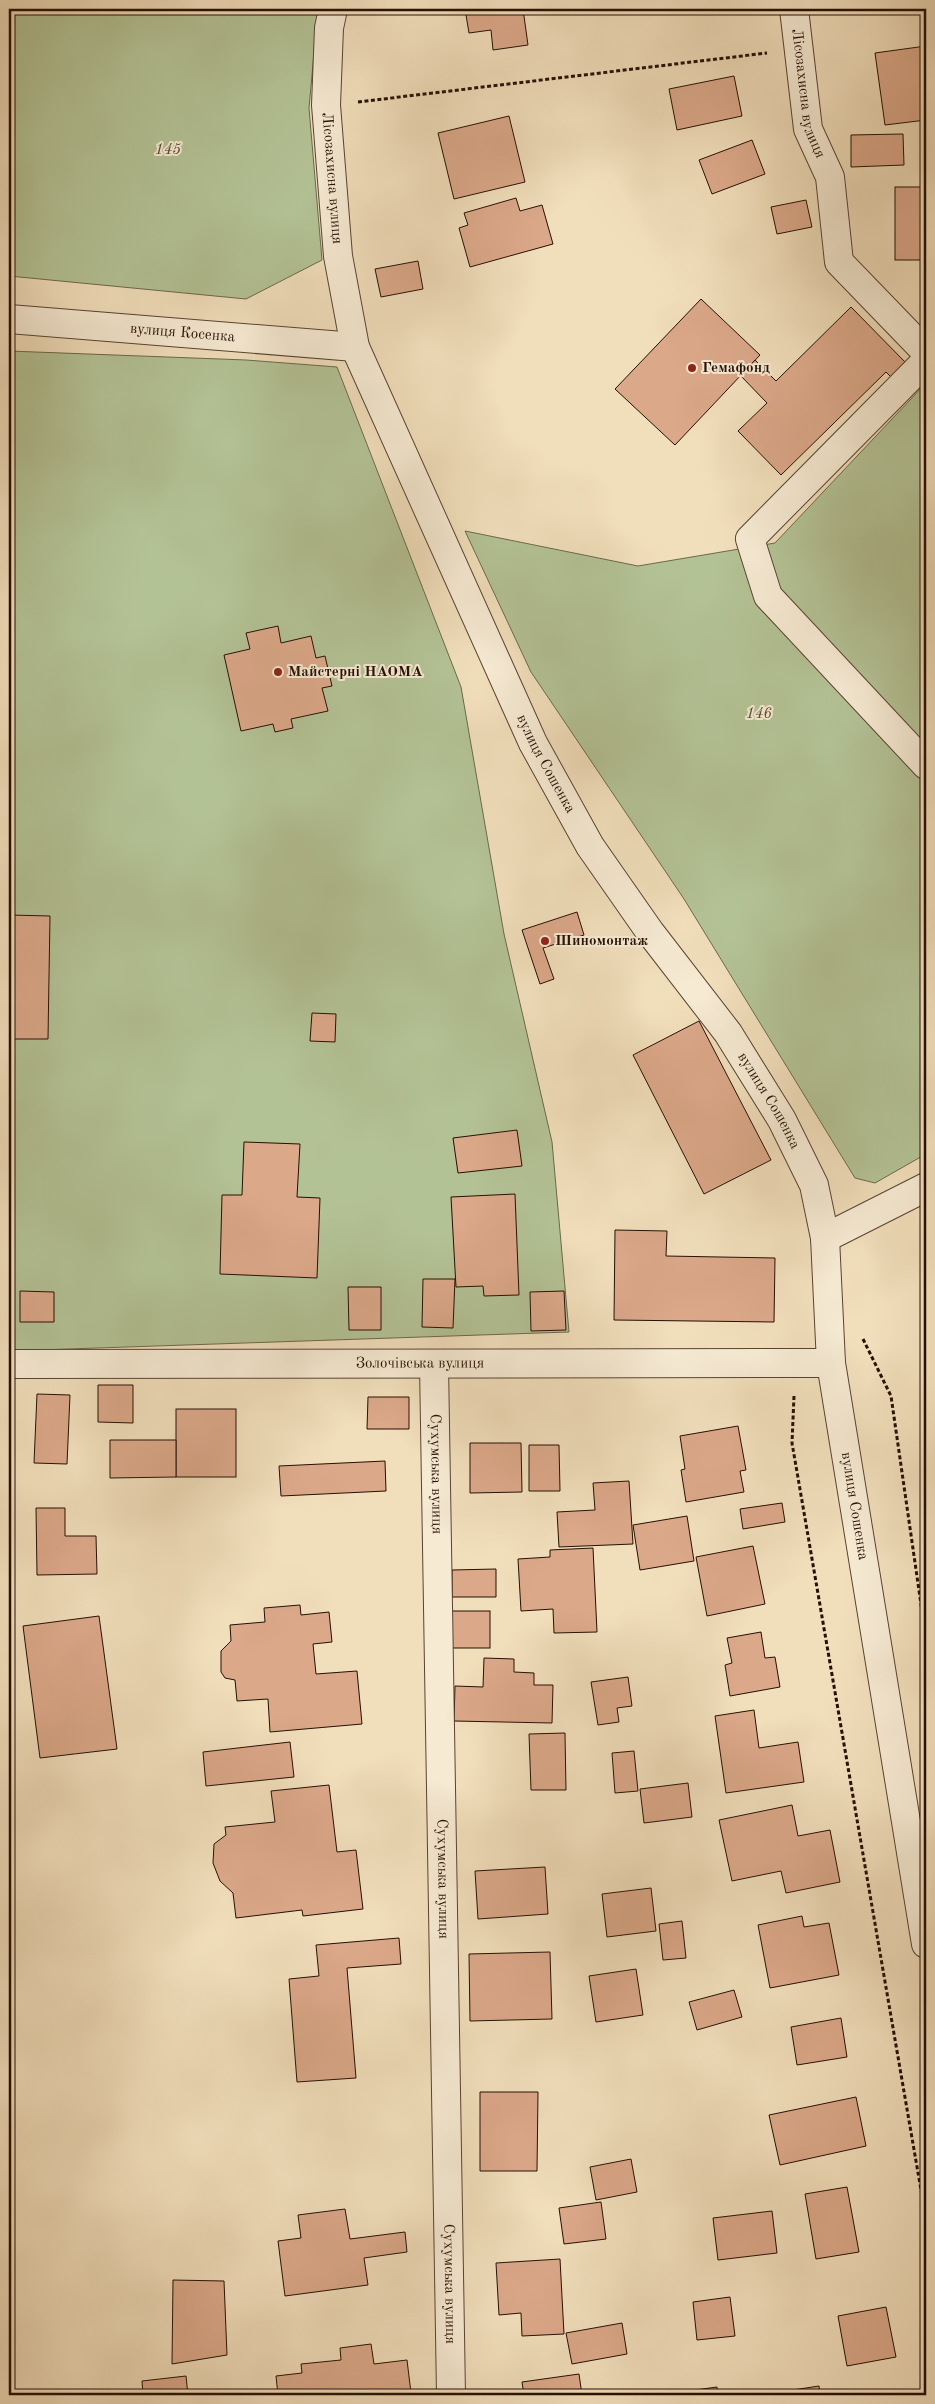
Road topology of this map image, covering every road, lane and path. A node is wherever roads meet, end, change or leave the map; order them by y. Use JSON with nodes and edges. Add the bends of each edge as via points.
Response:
{"nodes":[{"id":1,"x":333,"y":9,"type":"edge"},
{"id":2,"x":794,"y":9,"type":"edge"},
{"id":3,"x":800,"y":49,"type":"junction"},
{"id":4,"x":326,"y":104,"type":"junction"},
{"id":5,"x":9,"y":319,"type":"edge"},
{"id":6,"x":355,"y":347,"type":"junction"},
{"id":7,"x":926,"y":352,"type":"edge"},
{"id":8,"x":926,"y":361,"type":"edge"},
{"id":9,"x":926,"y":765,"type":"edge"},
{"id":10,"x":926,"y":1187,"type":"edge"},
{"id":11,"x":825,"y":1238,"type":"junction"},
{"id":12,"x":795,"y":1363,"type":"junction"},
{"id":13,"x":831,"y":1363,"type":"junction"},
{"id":14,"x":9,"y":1364,"type":"edge"},
{"id":15,"x":434,"y":1364,"type":"junction"},
{"id":16,"x":926,"y":1944,"type":"edge"},
{"id":17,"x":926,"y":2219,"type":"edge"},
{"id":18,"x":451,"y":2395,"type":"edge"}],
"edges":[{"from":1,"to":4,"type":"street","name":"Лісозахисна вулиця","via":[[329,28]]},
{"from":2,"to":3,"type":"street","name":"Лісозахисна вулиця"},
{"from":3,"to":4,"type":"path","via":[[376,101]]},
{"from":3,"to":7,"type":"street","name":"Лісозахисна вулиця","via":[[808,130],[830,177],[839,262]]},
{"from":4,"to":6,"type":"street","name":"Лісозахисна вулиця","via":[[338,256]]},
{"from":5,"to":6,"type":"street","name":"вулиця Косенка"},
{"from":6,"to":11,"type":"street","name":"вулиця Сошенка","via":[[533,743],[590,846],[650,932],[728,1033],[782,1120],[814,1185]]},
{"from":8,"to":9,"type":"street","via":[[750,540],[768,596]]},
{"from":10,"to":11,"type":"street"},
{"from":11,"to":13,"type":"street","name":"вулиця Сошенка"},
{"from":12,"to":13,"type":"street","name":"Золочівська вулиця"},
{"from":12,"to":15,"type":"street","name":"Золочівська вулиця"},
{"from":12,"to":17,"type":"path","via":[[792,1443]]},
{"from":13,"to":16,"type":"street","name":"вулиця Сошенка"},
{"from":14,"to":15,"type":"street","name":"Золочівська вулиця"},
{"from":15,"to":18,"type":"street","name":"Сухумська вулиця"}]}
